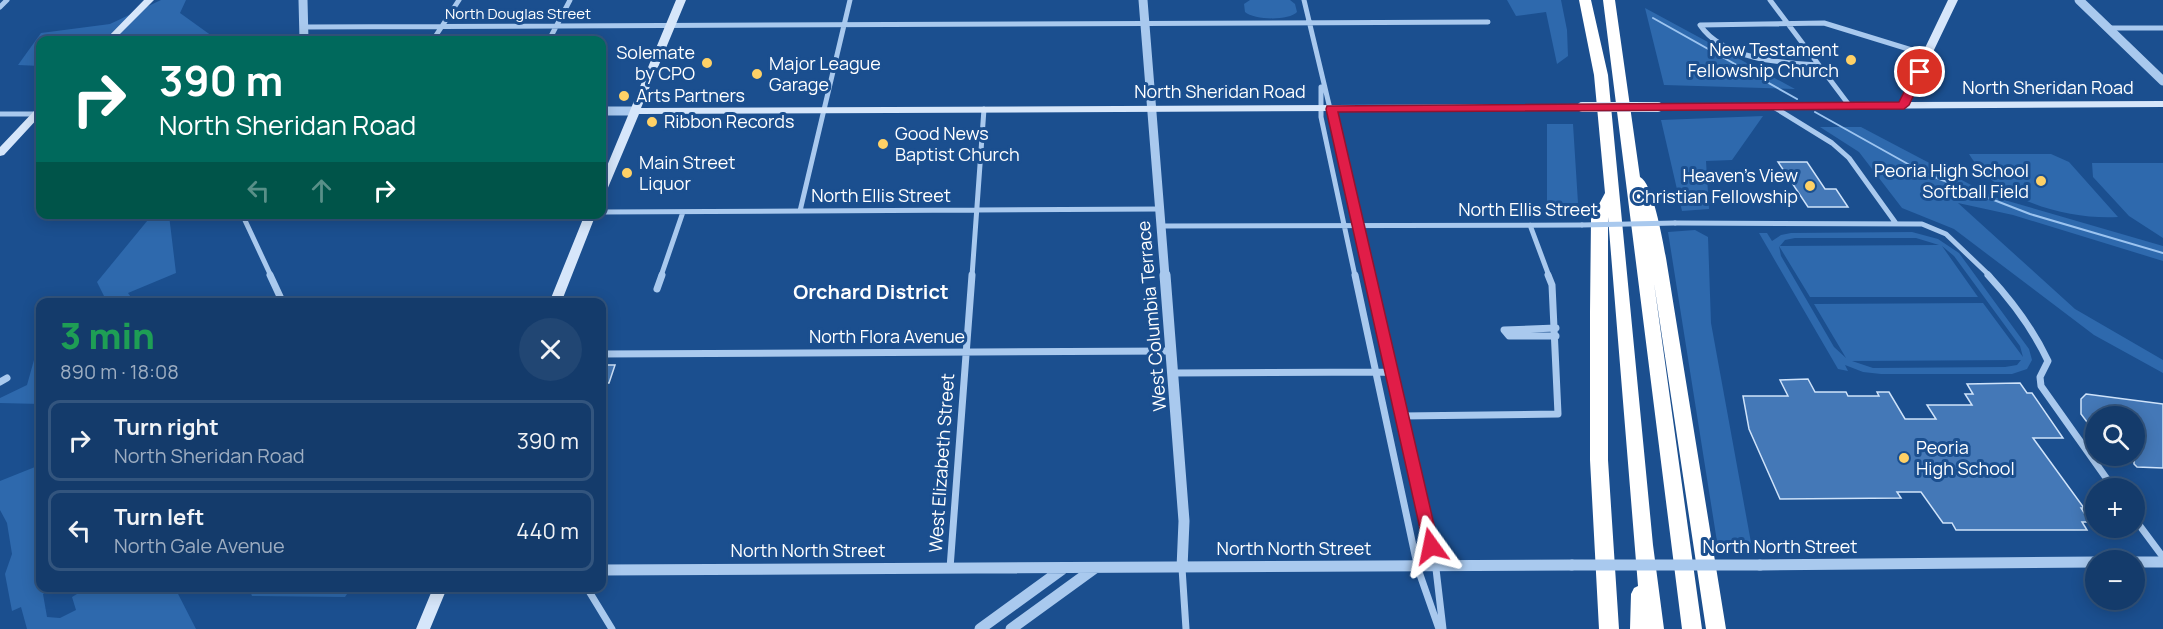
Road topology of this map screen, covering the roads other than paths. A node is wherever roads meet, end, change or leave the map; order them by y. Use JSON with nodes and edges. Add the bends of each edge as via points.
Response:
{"nodes":[{"id":1,"x":7,"y":0,"type":"edge"},
{"id":2,"x":149,"y":0,"type":"edge"},
{"id":3,"x":303,"y":0,"type":"edge"},
{"id":4,"x":459,"y":0,"type":"edge"},
{"id":5,"x":570,"y":0,"type":"edge"},
{"id":6,"x":681,"y":0,"type":"edge"},
{"id":7,"x":850,"y":0,"type":"edge"},
{"id":8,"x":1143,"y":0,"type":"edge"},
{"id":9,"x":1304,"y":0,"type":"edge"},
{"id":10,"x":1585,"y":0,"type":"edge"},
{"id":11,"x":1609,"y":0,"type":"edge"},
{"id":12,"x":1770,"y":0,"type":"edge"},
{"id":13,"x":1953,"y":0,"type":"edge"},
{"id":14,"x":2079,"y":0,"type":"edge"},
{"id":15,"x":0,"y":7,"type":"edge"},
{"id":16,"x":1488,"y":22,"type":"dead end"},
{"id":17,"x":1787,"y":22,"type":"junction"},
{"id":18,"x":1309,"y":23,"type":"junction"},
{"id":19,"x":1145,"y":24,"type":"junction"},
{"id":20,"x":670,"y":25,"type":"junction"},
{"id":21,"x":843,"y":25,"type":"junction"},
{"id":22,"x":442,"y":26,"type":"junction"},
{"id":23,"x":556,"y":26,"type":"junction"},
{"id":24,"x":304,"y":27,"type":"junction"},
{"id":25,"x":2108,"y":28,"type":"junction"},
{"id":26,"x":2163,"y":28,"type":"edge"},
{"id":27,"x":113,"y":36,"type":"edge"},
{"id":28,"x":304,"y":36,"type":"edge"},
{"id":29,"x":436,"y":36,"type":"edge"},
{"id":30,"x":551,"y":36,"type":"edge"},
{"id":31,"x":1928,"y":55,"type":"junction"},
{"id":32,"x":1319,"y":65,"type":"junction"},
{"id":33,"x":1818,"y":65,"type":"junction"},
{"id":34,"x":2163,"y":81,"type":"edge"},
{"id":35,"x":2163,"y":104,"type":"edge"},
{"id":36,"x":1849,"y":105,"type":"junction"},
{"id":37,"x":1904,"y":105,"type":"junction"},
{"id":38,"x":1772,"y":106,"type":"junction"},
{"id":39,"x":1153,"y":108,"type":"junction"},
{"id":40,"x":984,"y":109,"type":"junction"},
{"id":41,"x":1326,"y":109,"type":"junction"},
{"id":42,"x":824,"y":110,"type":"junction"},
{"id":43,"x":606,"y":111,"type":"edge"},
{"id":44,"x":634,"y":111,"type":"junction"},
{"id":45,"x":36,"y":112,"type":"edge"},
{"id":46,"x":0,"y":114,"type":"edge"},
{"id":47,"x":36,"y":115,"type":"edge"},
{"id":48,"x":1627,"y":152,"type":"junction"},
{"id":49,"x":0,"y":153,"type":"edge"},
{"id":50,"x":606,"y":180,"type":"edge"},
{"id":51,"x":1612,"y":194,"type":"junction"},
{"id":52,"x":1160,"y":209,"type":"junction"},
{"id":53,"x":975,"y":210,"type":"junction"},
{"id":54,"x":800,"y":211,"type":"junction"},
{"id":55,"x":606,"y":212,"type":"edge"},
{"id":56,"x":683,"y":212,"type":"junction"},
{"id":57,"x":244,"y":219,"type":"edge"},
{"id":58,"x":589,"y":219,"type":"edge"},
{"id":59,"x":1895,"y":222,"type":"junction"},
{"id":60,"x":1530,"y":225,"type":"junction"},
{"id":61,"x":1161,"y":226,"type":"junction"},
{"id":62,"x":1344,"y":226,"type":"junction"},
{"id":63,"x":1358,"y":226,"type":"junction"},
{"id":64,"x":657,"y":289,"type":"dead end"},
{"id":65,"x":281,"y":298,"type":"edge"},
{"id":66,"x":557,"y":298,"type":"edge"},
{"id":67,"x":1556,"y":328,"type":"junction"},
{"id":68,"x":1556,"y":336,"type":"junction"},
{"id":69,"x":1172,"y":351,"type":"junction"},
{"id":70,"x":965,"y":352,"type":"junction"},
{"id":71,"x":606,"y":354,"type":"edge"},
{"id":72,"x":1376,"y":372,"type":"junction"},
{"id":73,"x":1392,"y":372,"type":"junction"},
{"id":74,"x":1174,"y":373,"type":"junction"},
{"id":75,"x":1402,"y":416,"type":"junction"},
{"id":76,"x":2106,"y":478,"type":"edge"},
{"id":77,"x":2145,"y":534,"type":"edge"},
{"id":78,"x":1642,"y":545,"type":"junction"},
{"id":79,"x":2163,"y":560,"type":"edge"},
{"id":80,"x":2145,"y":561,"type":"edge"},
{"id":81,"x":2085,"y":562,"type":"edge"},
{"id":82,"x":1064,"y":567,"type":"junction"},
{"id":83,"x":1418,"y":567,"type":"junction"},
{"id":84,"x":1435,"y":567,"type":"junction"},
{"id":85,"x":950,"y":568,"type":"junction"},
{"id":86,"x":1095,"y":568,"type":"junction"},
{"id":87,"x":1182,"y":568,"type":"junction"},
{"id":88,"x":606,"y":570,"type":"edge"},
{"id":89,"x":438,"y":592,"type":"edge"},
{"id":90,"x":589,"y":592,"type":"edge"},
{"id":91,"x":423,"y":629,"type":"edge"},
{"id":92,"x":612,"y":629,"type":"edge"},
{"id":93,"x":980,"y":629,"type":"edge"},
{"id":94,"x":1011,"y":629,"type":"edge"},
{"id":95,"x":1186,"y":629,"type":"edge"},
{"id":96,"x":1441,"y":629,"type":"edge"},
{"id":97,"x":1609,"y":629,"type":"edge"},
{"id":98,"x":1640,"y":629,"type":"edge"},
{"id":99,"x":1654,"y":629,"type":"edge"},
{"id":100,"x":1692,"y":629,"type":"edge"},
{"id":101,"x":1716,"y":629,"type":"edge"}],
"edges":[{"from":1,"to":15,"type":"street"},
{"from":2,"to":27,"type":"main road"},
{"from":3,"to":24,"type":"street"},
{"from":4,"to":22,"type":"street"},
{"from":5,"to":23,"type":"street"},
{"from":6,"to":20,"type":"main road"},
{"from":7,"to":21,"type":"street"},
{"from":8,"to":19,"type":"street","name":"West Columbia Terrace"},
{"from":9,"to":18,"type":"street"},
{"from":10,"to":51,"type":"highway","via":[[1600,68]]},
{"from":11,"to":48,"type":"highway"},
{"from":12,"to":17,"type":"street"},
{"from":13,"to":31,"type":"main road"},
{"from":14,"to":25,"type":"street"},
{"from":16,"to":18,"type":"street","name":"North Douglas Street"},
{"from":17,"to":31,"type":"street","via":[[1829,24]]},
{"from":17,"to":33,"type":"street"},
{"from":17,"to":33,"type":"street","via":[[1700,25],[1708,36],[1755,57]]},
{"from":18,"to":19,"type":"street","name":"North Douglas Street"},
{"from":18,"to":32,"type":"street"},
{"from":19,"to":21,"type":"street","name":"North Douglas Street"},
{"from":19,"to":39,"type":"street","name":"West Columbia Terrace"},
{"from":20,"to":21,"type":"street","name":"North Douglas Street"},
{"from":20,"to":23,"type":"street","name":"North Douglas Street"},
{"from":20,"to":44,"type":"main road"},
{"from":21,"to":42,"type":"street"},
{"from":22,"to":23,"type":"street","name":"North Douglas Street"},
{"from":22,"to":24,"type":"street","name":"North Douglas Street"},
{"from":22,"to":29,"type":"street"},
{"from":23,"to":30,"type":"street"},
{"from":24,"to":28,"type":"street"},
{"from":25,"to":26,"type":"street"},
{"from":25,"to":34,"type":"street"},
{"from":31,"to":37,"type":"main road"},
{"from":32,"to":41,"type":"street"},
{"from":32,"to":41,"type":"street"},
{"from":33,"to":36,"type":"street"},
{"from":35,"to":37,"type":"main road","name":"North Sheridan Road"},
{"from":36,"to":37,"type":"main road","name":"North Sheridan Road"},
{"from":36,"to":38,"type":"main road","name":"North Sheridan Road"},
{"from":38,"to":41,"type":"main road","name":"North Sheridan Road","bridge":true},
{"from":38,"to":59,"type":"street","via":[[1849,158]]},
{"from":39,"to":40,"type":"main road","name":"North Sheridan Road"},
{"from":39,"to":41,"type":"main road","name":"North Sheridan Road"},
{"from":39,"to":52,"type":"street","name":"West Columbia Terrace"},
{"from":40,"to":42,"type":"main road","name":"North Sheridan Road"},
{"from":40,"to":53,"type":"street","name":"West Elizabeth Street"},
{"from":41,"to":62,"type":"street","via":[[1321,117]]},
{"from":41,"to":63,"type":"street"},
{"from":42,"to":44,"type":"main road","name":"North Sheridan Road"},
{"from":42,"to":54,"type":"street"},
{"from":43,"to":44,"type":"street","name":"North Sheridan Road"},
{"from":44,"to":50,"type":"main road"},
{"from":45,"to":46,"type":"street"},
{"from":47,"to":49,"type":"main road"},
{"from":48,"to":100,"type":"highway"},
{"from":48,"to":101,"type":"highway","via":[[1646,203]]},
{"from":51,"to":78,"type":"highway"},
{"from":51,"to":97,"type":"highway","via":[[1599,219],[1598,302],[1599,460]]},
{"from":52,"to":53,"type":"street","name":"North Ellis Street"},
{"from":52,"to":61,"type":"street","name":"West Columbia Terrace"},
{"from":53,"to":54,"type":"street","name":"North Ellis Street"},
{"from":53,"to":70,"type":"street","name":"West Elizabeth Street"},
{"from":54,"to":56,"type":"street","name":"North Ellis Street"},
{"from":55,"to":56,"type":"street","name":"North Ellis Street"},
{"from":56,"to":64,"type":"street"},
{"from":57,"to":65,"type":"street"},
{"from":58,"to":66,"type":"main road"},
{"from":59,"to":60,"type":"street","name":"North Ellis Street","bridge":true},
{"from":59,"to":76,"type":"street","name":"North Ellis Street","via":[[1931,226],[1978,261],[2044,350],[2048,361],[2040,376],[2041,386]]},
{"from":60,"to":63,"type":"street","name":"North Ellis Street"},
{"from":60,"to":67,"type":"street","via":[[1552,285]]},
{"from":61,"to":62,"type":"street","name":"North Ellis Street"},
{"from":61,"to":69,"type":"street","name":"West Columbia Terrace"},
{"from":62,"to":63,"type":"street","name":"North Ellis Street"},
{"from":62,"to":72,"type":"street"},
{"from":63,"to":73,"type":"street"},
{"from":67,"to":68,"type":"street"},
{"from":67,"to":68,"type":"street","via":[[1504,331],[1512,336]]},
{"from":68,"to":75,"type":"street","via":[[1558,414]]},
{"from":69,"to":70,"type":"street","name":"North Flora Avenue"},
{"from":69,"to":74,"type":"street","name":"West Columbia Terrace"},
{"from":70,"to":71,"type":"street","name":"North Flora Avenue"},
{"from":70,"to":85,"type":"street","name":"West Elizabeth Street"},
{"from":72,"to":73,"type":"street"},
{"from":72,"to":74,"type":"street"},
{"from":72,"to":83,"type":"street"},
{"from":73,"to":75,"type":"street"},
{"from":74,"to":87,"type":"street","name":"West Columbia Terrace","via":[[1184,514]]},
{"from":75,"to":84,"type":"street"},
{"from":77,"to":79,"type":"street"},
{"from":78,"to":98,"type":"highway"},
{"from":78,"to":99,"type":"highway"},
{"from":79,"to":80,"type":"street"},
{"from":81,"to":84,"type":"street","name":"North North Street","bridge":true},
{"from":82,"to":85,"type":"street","name":"North North Street"},
{"from":82,"to":86,"type":"street","name":"North North Street"},
{"from":82,"to":93,"type":"street"},
{"from":83,"to":84,"type":"street","name":"North North Street"},
{"from":83,"to":87,"type":"street","name":"North North Street"},
{"from":83,"to":96,"type":"street"},
{"from":84,"to":96,"type":"street"},
{"from":85,"to":88,"type":"street","name":"North North Street"},
{"from":86,"to":87,"type":"street","name":"North North Street"},
{"from":86,"to":94,"type":"street"},
{"from":87,"to":95,"type":"street","name":"West Columbia Terrace"},
{"from":89,"to":91,"type":"main road"},
{"from":90,"to":92,"type":"street"}]}
